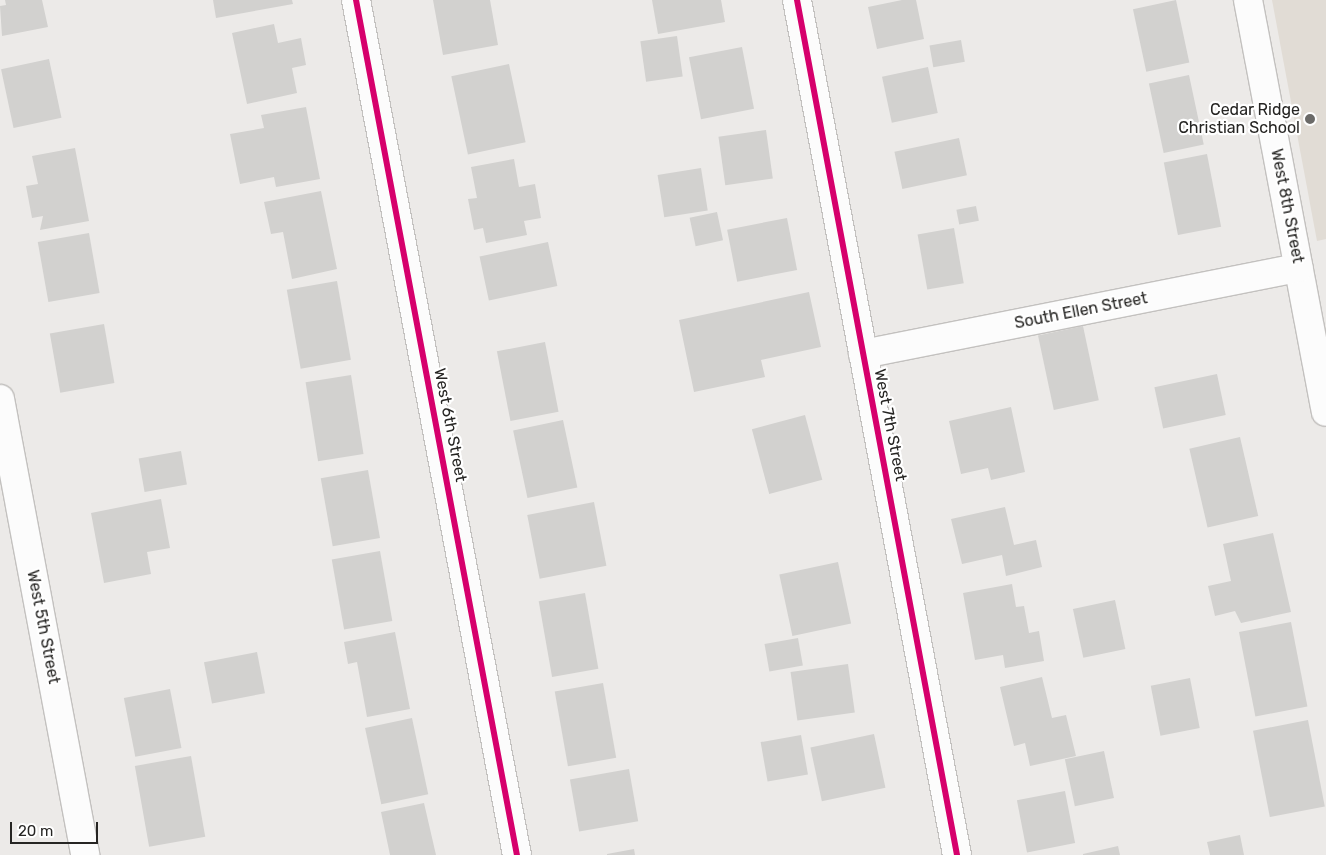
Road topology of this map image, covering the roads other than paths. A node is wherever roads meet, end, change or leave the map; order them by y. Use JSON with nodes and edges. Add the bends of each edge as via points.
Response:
{"nodes":[{"id":1,"x":356,"y":0,"type":"edge"},
{"id":2,"x":798,"y":0,"type":"edge"},
{"id":3,"x":1248,"y":0,"type":"edge"},
{"id":4,"x":1299,"y":268,"type":"junction"},
{"id":5,"x":863,"y":354,"type":"junction"},
{"id":6,"x":0,"y":399,"type":"edge"},
{"id":7,"x":1326,"y":412,"type":"edge"},
{"id":8,"x":85,"y":855,"type":"edge"},
{"id":9,"x":517,"y":855,"type":"edge"},
{"id":10,"x":956,"y":855,"type":"edge"}],
"edges":[{"from":1,"to":9,"type":"street","name":"West 6th Street"},
{"from":2,"to":5,"type":"street","name":"West 7th Street"},
{"from":3,"to":4,"type":"street","name":"West 8th Street"},
{"from":4,"to":5,"type":"street","name":"South Ellen Street"},
{"from":4,"to":7,"type":"street","name":"West 8th Street"},
{"from":5,"to":10,"type":"street","name":"West 7th Street"},
{"from":6,"to":8,"type":"street","name":"West 5th Street"}]}
